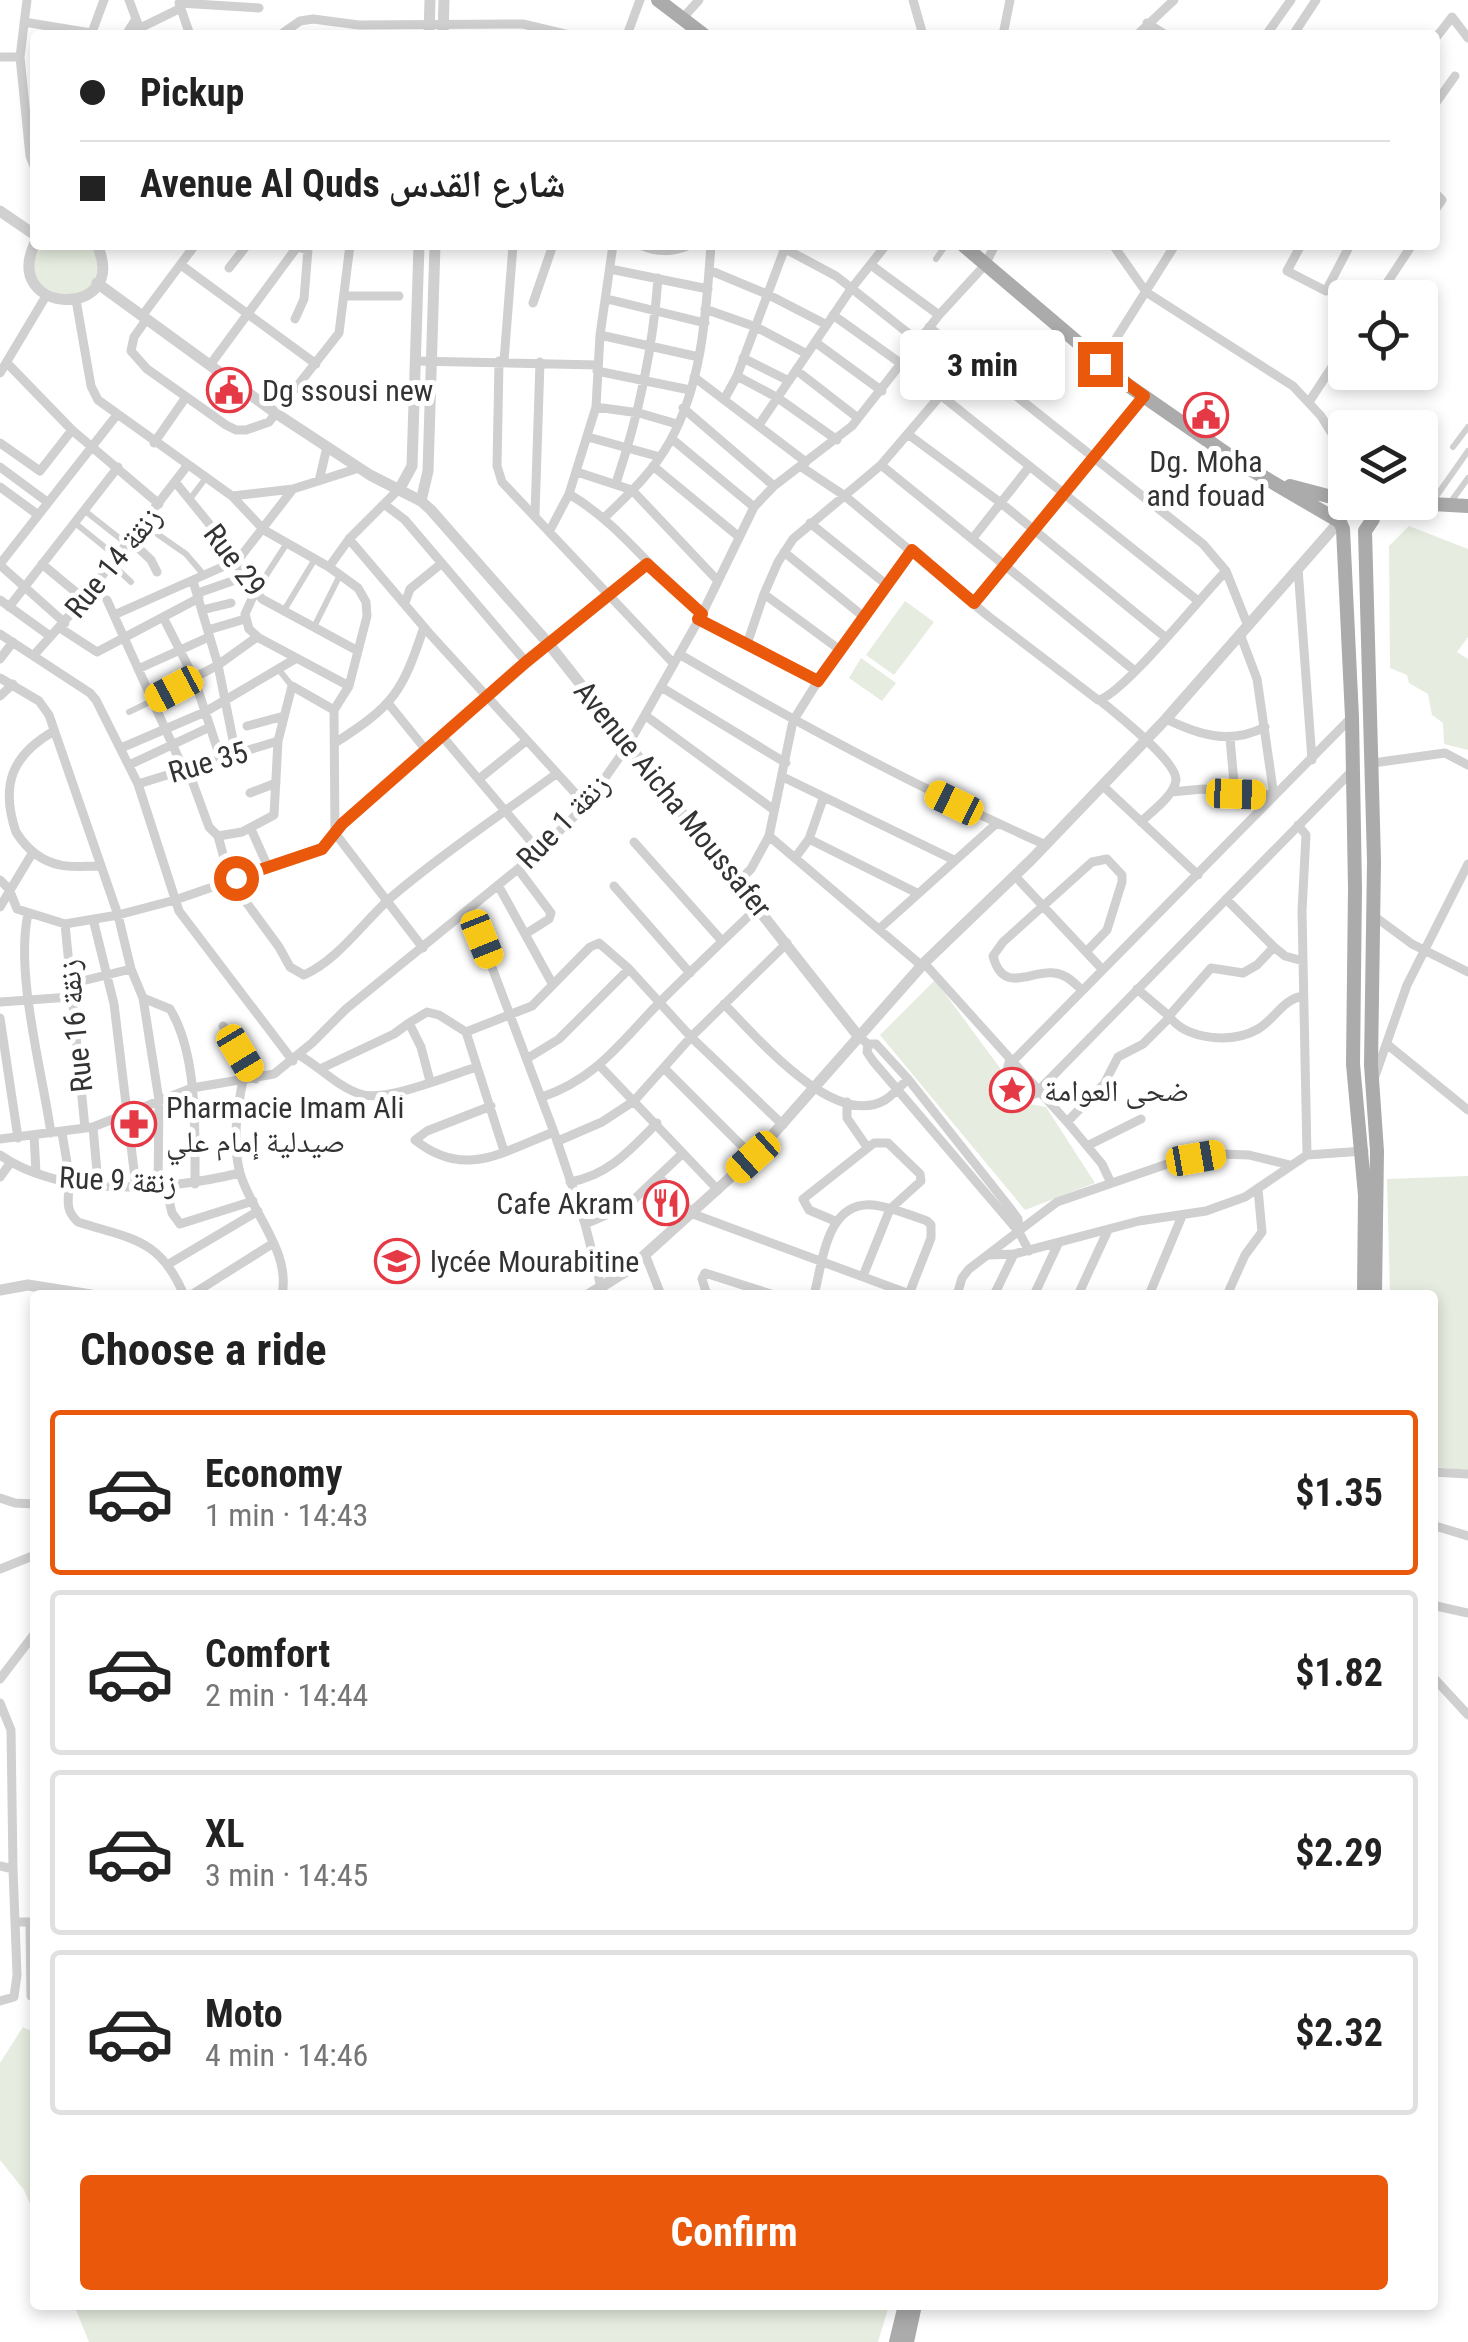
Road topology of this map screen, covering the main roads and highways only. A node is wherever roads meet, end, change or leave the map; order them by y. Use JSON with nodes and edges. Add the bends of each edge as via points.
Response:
{"nodes":[{"id":1,"x":658,"y":0,"type":"edge"},
{"id":2,"x":695,"y":30,"type":"edge"},
{"id":3,"x":968,"y":250,"type":"edge"},
{"id":4,"x":1276,"y":483,"type":"junction"},
{"id":5,"x":1328,"y":495,"type":"edge"},
{"id":6,"x":1438,"y":505,"type":"edge"},
{"id":7,"x":1468,"y":506,"type":"edge"},
{"id":8,"x":1338,"y":520,"type":"edge"},
{"id":9,"x":1369,"y":520,"type":"edge"},
{"id":10,"x":1383,"y":520,"type":"edge"},
{"id":11,"x":1339,"y":524,"type":"junction"},
{"id":12,"x":1369,"y":525,"type":"junction"},
{"id":13,"x":1364,"y":1290,"type":"edge"},
{"id":14,"x":1375,"y":1290,"type":"edge"},
{"id":15,"x":904,"y":2310,"type":"edge"},
{"id":16,"x":915,"y":2310,"type":"edge"},
{"id":17,"x":896,"y":2342,"type":"edge"},
{"id":18,"x":907,"y":2342,"type":"edge"}],
"edges":[{"from":1,"to":2,"type":"main road"},
{"from":3,"to":4,"type":"main road","via":[[1100,364]]},
{"from":4,"to":5,"type":"main road"},
{"from":4,"to":11,"type":"main road"},
{"from":6,"to":7,"type":"main road"},
{"from":8,"to":11,"type":"main road"},
{"from":9,"to":12,"type":"main road"},
{"from":10,"to":12,"type":"main road"},
{"from":11,"to":12,"type":"main road","via":[[1357,533]]},
{"from":11,"to":13,"type":"main road","via":[[1352,717],[1353,1064],[1365,1195]]},
{"from":12,"to":14,"type":"main road"},
{"from":15,"to":17,"type":"main road"},
{"from":16,"to":18,"type":"main road"}]}
